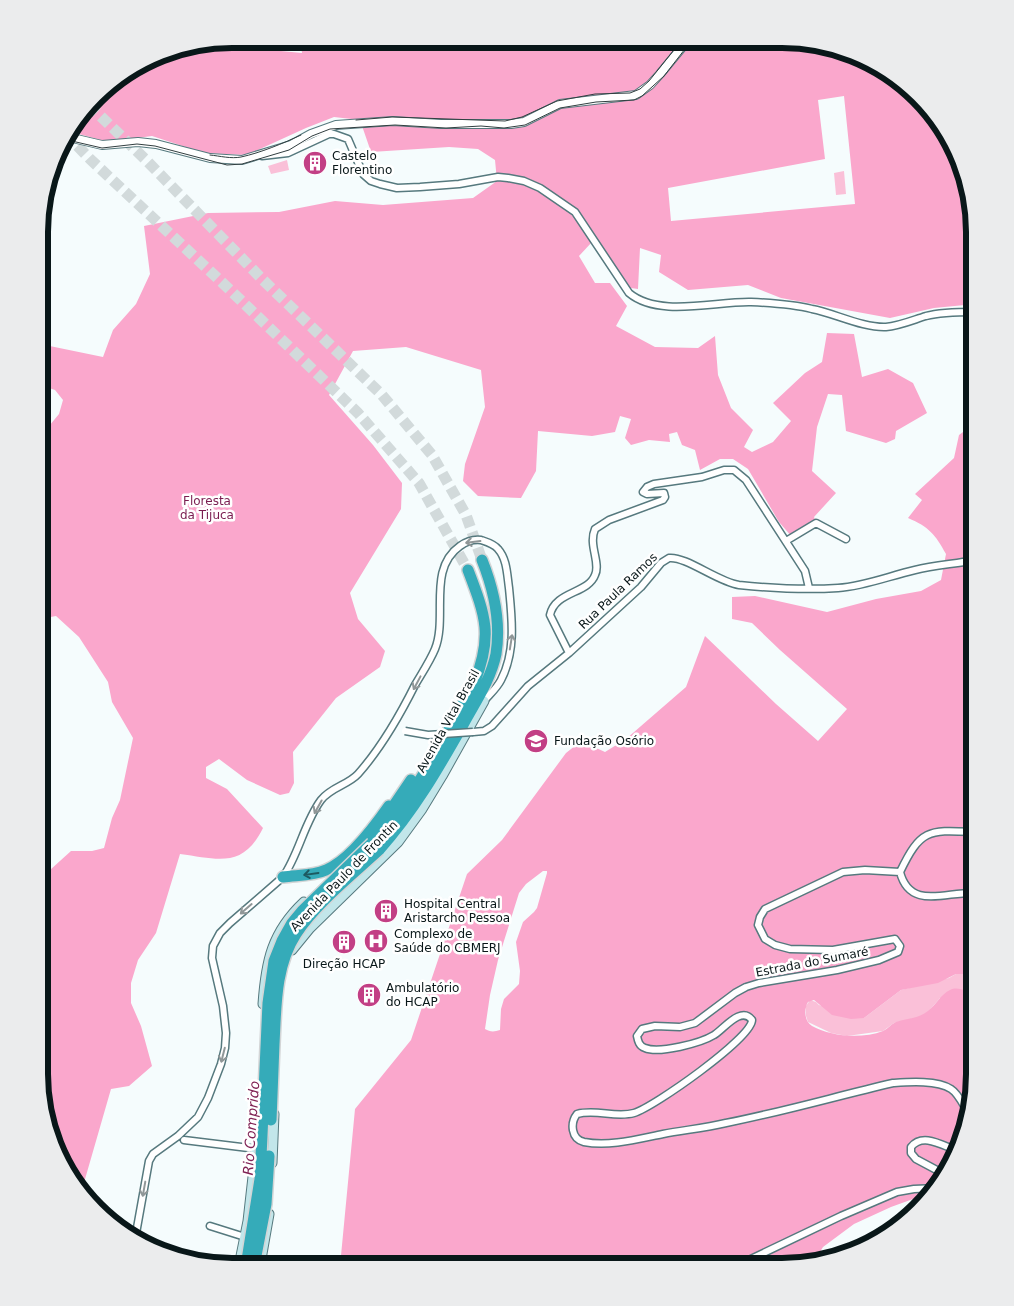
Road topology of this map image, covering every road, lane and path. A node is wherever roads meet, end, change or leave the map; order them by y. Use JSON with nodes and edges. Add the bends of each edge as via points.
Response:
{"nodes":[{"id":1,"x":681,"y":48,"type":"edge"},
{"id":2,"x":73,"y":138,"type":"edge"},
{"id":3,"x":256,"y":156,"type":"junction"},
{"id":4,"x":966,"y":313,"type":"edge"},
{"id":5,"x":846,"y":539,"type":"dead end"},
{"id":6,"x":786,"y":542,"type":"junction"},
{"id":7,"x":482,"y":560,"type":"tunnel mouth"},
{"id":8,"x":966,"y":561,"type":"edge"},
{"id":9,"x":468,"y":570,"type":"tunnel mouth"},
{"id":10,"x":809,"y":588,"type":"junction"},
{"id":11,"x":496,"y":604,"type":"junction"},
{"id":12,"x":569,"y":653,"type":"junction"},
{"id":13,"x":482,"y":663,"type":"junction"},
{"id":14,"x":484,"y":701,"type":"junction"},
{"id":15,"x":393,"y":728,"type":"junction"},
{"id":16,"x":409,"y":784,"type":"junction"},
{"id":17,"x":966,"y":832,"type":"edge"},
{"id":18,"x":375,"y":847,"type":"junction"},
{"id":19,"x":358,"y":854,"type":"junction"},
{"id":20,"x":371,"y":867,"type":"junction"},
{"id":21,"x":900,"y":872,"type":"junction"},
{"id":22,"x":283,"y":877,"type":"junction"},
{"id":23,"x":966,"y":894,"type":"edge"},
{"id":24,"x":964,"y":1106,"type":"edge"},
{"id":25,"x":184,"y":1140,"type":"dead end"},
{"id":26,"x":256,"y":1149,"type":"junction"},
{"id":27,"x":951,"y":1149,"type":"edge"},
{"id":28,"x":273,"y":1150,"type":"junction"},
{"id":29,"x":939,"y":1171,"type":"edge"},
{"id":30,"x":928,"y":1188,"type":"edge"},
{"id":31,"x":210,"y":1226,"type":"dead end"},
{"id":32,"x":136,"y":1232,"type":"edge"},
{"id":33,"x":245,"y":1237,"type":"junction"},
{"id":34,"x":241,"y":1258,"type":"edge"},
{"id":35,"x":248,"y":1258,"type":"edge"},
{"id":36,"x":256,"y":1258,"type":"edge"},
{"id":37,"x":261,"y":1258,"type":"edge"},
{"id":38,"x":753,"y":1258,"type":"edge"}],
"edges":[{"from":1,"to":3,"type":"street","via":[[650,85],[630,96],[560,104],[524,122],[507,124],[393,121],[332,126]]},
{"from":2,"to":3,"type":"street","via":[[102,145],[156,144],[226,160]]},
{"from":3,"to":4,"type":"street","via":[[288,153],[334,134],[348,139],[363,174],[380,184],[397,188],[420,187],[498,177],[524,181],[575,212],[629,294],[650,305],[775,303],[811,308],[884,327],[928,316]]},
{"from":5,"to":6,"type":"street","via":[[816,523]]},
{"from":6,"to":10,"type":"street","via":[[805,571]]},
{"from":6,"to":12,"type":"street","via":[[746,480],[734,470],[647,487],[644,494],[662,492],[666,494],[663,500],[609,520],[595,529],[592,541],[594,578],[551,609],[550,615]]},
{"from":7,"to":11,"type":"highway","name":"Avenida Vital Brasil"},
{"from":8,"to":10,"type":"street","name":"Rua Paula Ramos","via":[[922,568],[880,581],[839,588]]},
{"from":9,"to":13,"type":"highway","name":"Avenida Vital Brasil","via":[[485,616]]},
{"from":10,"to":12,"type":"street","name":"Rua Paula Ramos","via":[[736,584],[679,559],[669,558]]},
{"from":11,"to":14,"type":"highway","via":[[502,631],[502,652],[497,675]]},
{"from":11,"to":18,"type":"highway","name":"Avenida Vital Brasil","via":[[496,654],[486,682],[417,803]]},
{"from":12,"to":15,"type":"street","name":"Rua Paula Ramos","bridge":true,"via":[[528,686],[488,729],[428,735]]},
{"from":13,"to":16,"type":"highway"},
{"from":13,"to":18,"type":"highway","name":"Avenida Vital Brasil","via":[[474,684],[420,780]]},
{"from":14,"to":15,"type":"street","one_way":true,"via":[[498,686],[507,663],[512,611],[503,557],[497,547],[476,540],[458,547],[443,569],[436,646]]},
{"from":14,"to":20,"type":"main road","name":"Avenida Paulo de Frontin","via":[[422,809],[398,842]]},
{"from":15,"to":22,"type":"street","one_way":true,"via":[[357,776],[322,799]]},
{"from":16,"to":19,"type":"highway"},
{"from":16,"to":22,"type":"highway","one_way":true,"via":[[356,848],[335,865],[315,874]]},
{"from":17,"to":21,"type":"street","via":[[934,832],[925,836],[911,849]]},
{"from":18,"to":35,"type":"highway","bridge":true,"via":[[302,911],[282,941],[274,961],[268,1004],[260,1179]]},
{"from":18,"to":36,"type":"highway","bridge":true,"via":[[310,916],[287,950],[276,1003],[266,1204]]},
{"from":19,"to":20,"type":"main road","bridge":true},
{"from":19,"to":26,"type":"main road","name":"Avenida Paulo de Frontin","via":[[295,910],[285,922],[268,958]]},
{"from":20,"to":28,"type":"main road","name":"Avenida Paulo de Frontin","via":[[310,928],[292,951],[280,995]]},
{"from":21,"to":23,"type":"street","via":[[907,888],[920,896]]},
{"from":21,"to":24,"type":"street","name":"Estrada do Sumaré","via":[[844,872],[765,909],[758,925],[765,939],[790,949],[833,950],[895,939],[900,946],[898,952],[837,970],[746,987],[695,1023],[680,1027],[642,1028],[637,1036],[638,1043],[644,1048],[658,1050],[688,1045],[714,1035],[726,1023],[745,1015],[752,1020],[738,1040],[662,1098],[633,1113],[577,1114],[574,1134],[581,1142],[622,1141],[726,1123],[893,1083],[943,1086],[952,1089]]},
{"from":22,"to":32,"type":"street","one_way":true,"via":[[220,933],[214,946],[212,958],[223,1006],[225,1048],[198,1117],[153,1154],[149,1161]]},
{"from":25,"to":26,"type":"street"},
{"from":26,"to":28,"type":"main road"},
{"from":26,"to":33,"type":"main road","name":"Avenida Paulo de Frontin"},
{"from":27,"to":29,"type":"street","via":[[925,1140],[911,1147],[916,1159]]},
{"from":28,"to":37,"type":"main road","name":"Avenida Paulo de Frontin","via":[[271,1199]]},
{"from":30,"to":38,"type":"street","via":[[897,1192]]},
{"from":31,"to":33,"type":"street"},
{"from":33,"to":34,"type":"main road","name":"Avenida Paulo de Frontin"}]}
